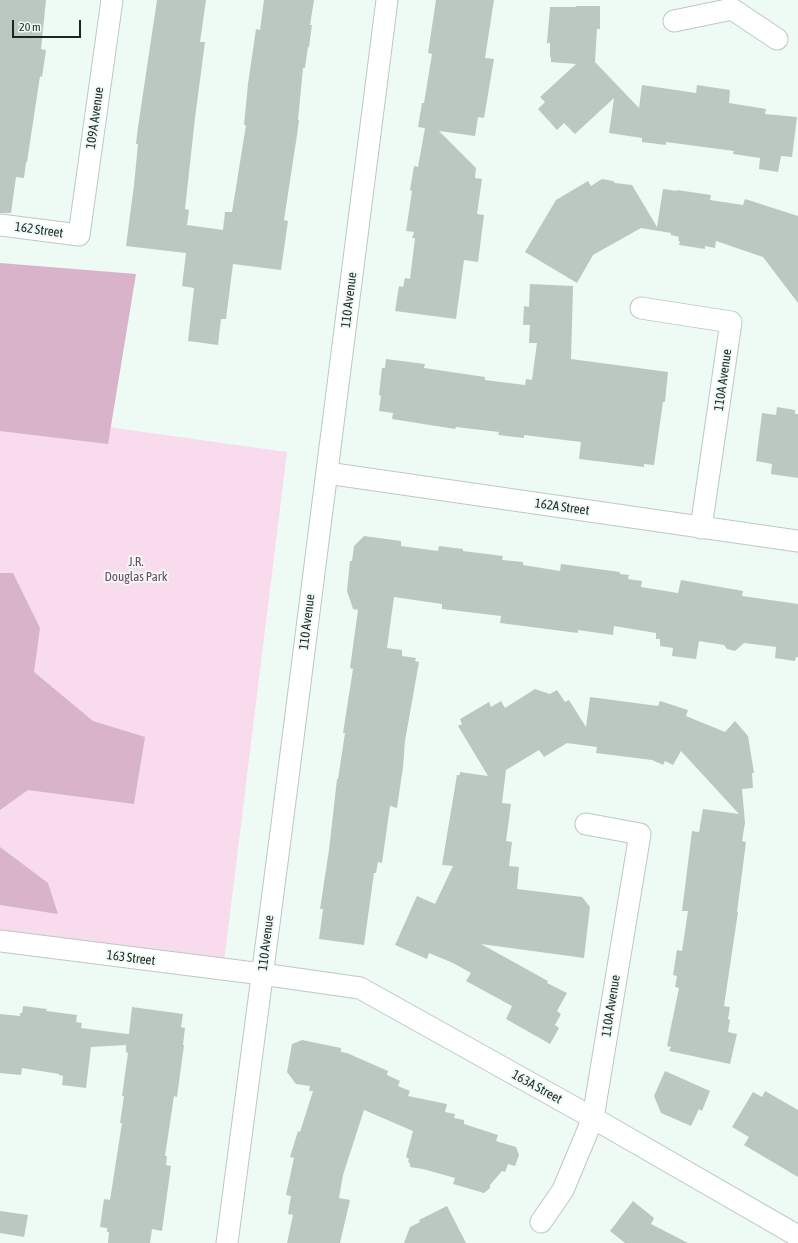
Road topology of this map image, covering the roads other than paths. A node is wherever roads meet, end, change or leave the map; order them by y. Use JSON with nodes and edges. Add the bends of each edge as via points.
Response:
{"nodes":[{"id":1,"x":112,"y":0,"type":"edge"},
{"id":2,"x":387,"y":0,"type":"edge"},
{"id":3,"x":733,"y":5,"type":"edge"},
{"id":4,"x":674,"y":21,"type":"dead end"},
{"id":5,"x":777,"y":39,"type":"dead end"},
{"id":6,"x":0,"y":225,"type":"edge"},
{"id":7,"x":78,"y":235,"type":"joint"},
{"id":8,"x":641,"y":308,"type":"dead end"},
{"id":9,"x":327,"y":473,"type":"junction"},
{"id":10,"x":702,"y":528,"type":"junction"},
{"id":11,"x":798,"y":541,"type":"edge"},
{"id":12,"x":586,"y":824,"type":"dead end"},
{"id":13,"x":0,"y":941,"type":"edge"},
{"id":14,"x":262,"y":974,"type":"junction"},
{"id":15,"x":593,"y":1118,"type":"junction"},
{"id":16,"x":541,"y":1222,"type":"dead end"},
{"id":17,"x":798,"y":1236,"type":"edge"},
{"id":18,"x":227,"y":1243,"type":"edge"}],
"edges":[{"from":1,"to":7,"type":"street","name":"109A Avenue"},
{"from":2,"to":9,"type":"street","name":"110 Avenue"},
{"from":3,"to":4,"type":"street"},
{"from":3,"to":5,"type":"street"},
{"from":6,"to":7,"type":"street","name":"162 Street"},
{"from":8,"to":10,"type":"street","name":"110A Avenue","via":[[731,322]]},
{"from":9,"to":10,"type":"street","name":"162A Street"},
{"from":9,"to":14,"type":"street","name":"110 Avenue"},
{"from":10,"to":11,"type":"street","name":"162A Street"},
{"from":12,"to":15,"type":"street","name":"110A Avenue","via":[[640,834]]},
{"from":13,"to":14,"type":"street","name":"163 Street"},
{"from":14,"to":15,"type":"street","name":"163A Street","via":[[360,988]]},
{"from":14,"to":18,"type":"street","name":"110 Avenue"},
{"from":15,"to":16,"type":"street","name":"110A Avenue","via":[[563,1190]]},
{"from":15,"to":17,"type":"street","name":"163A Street"}]}
